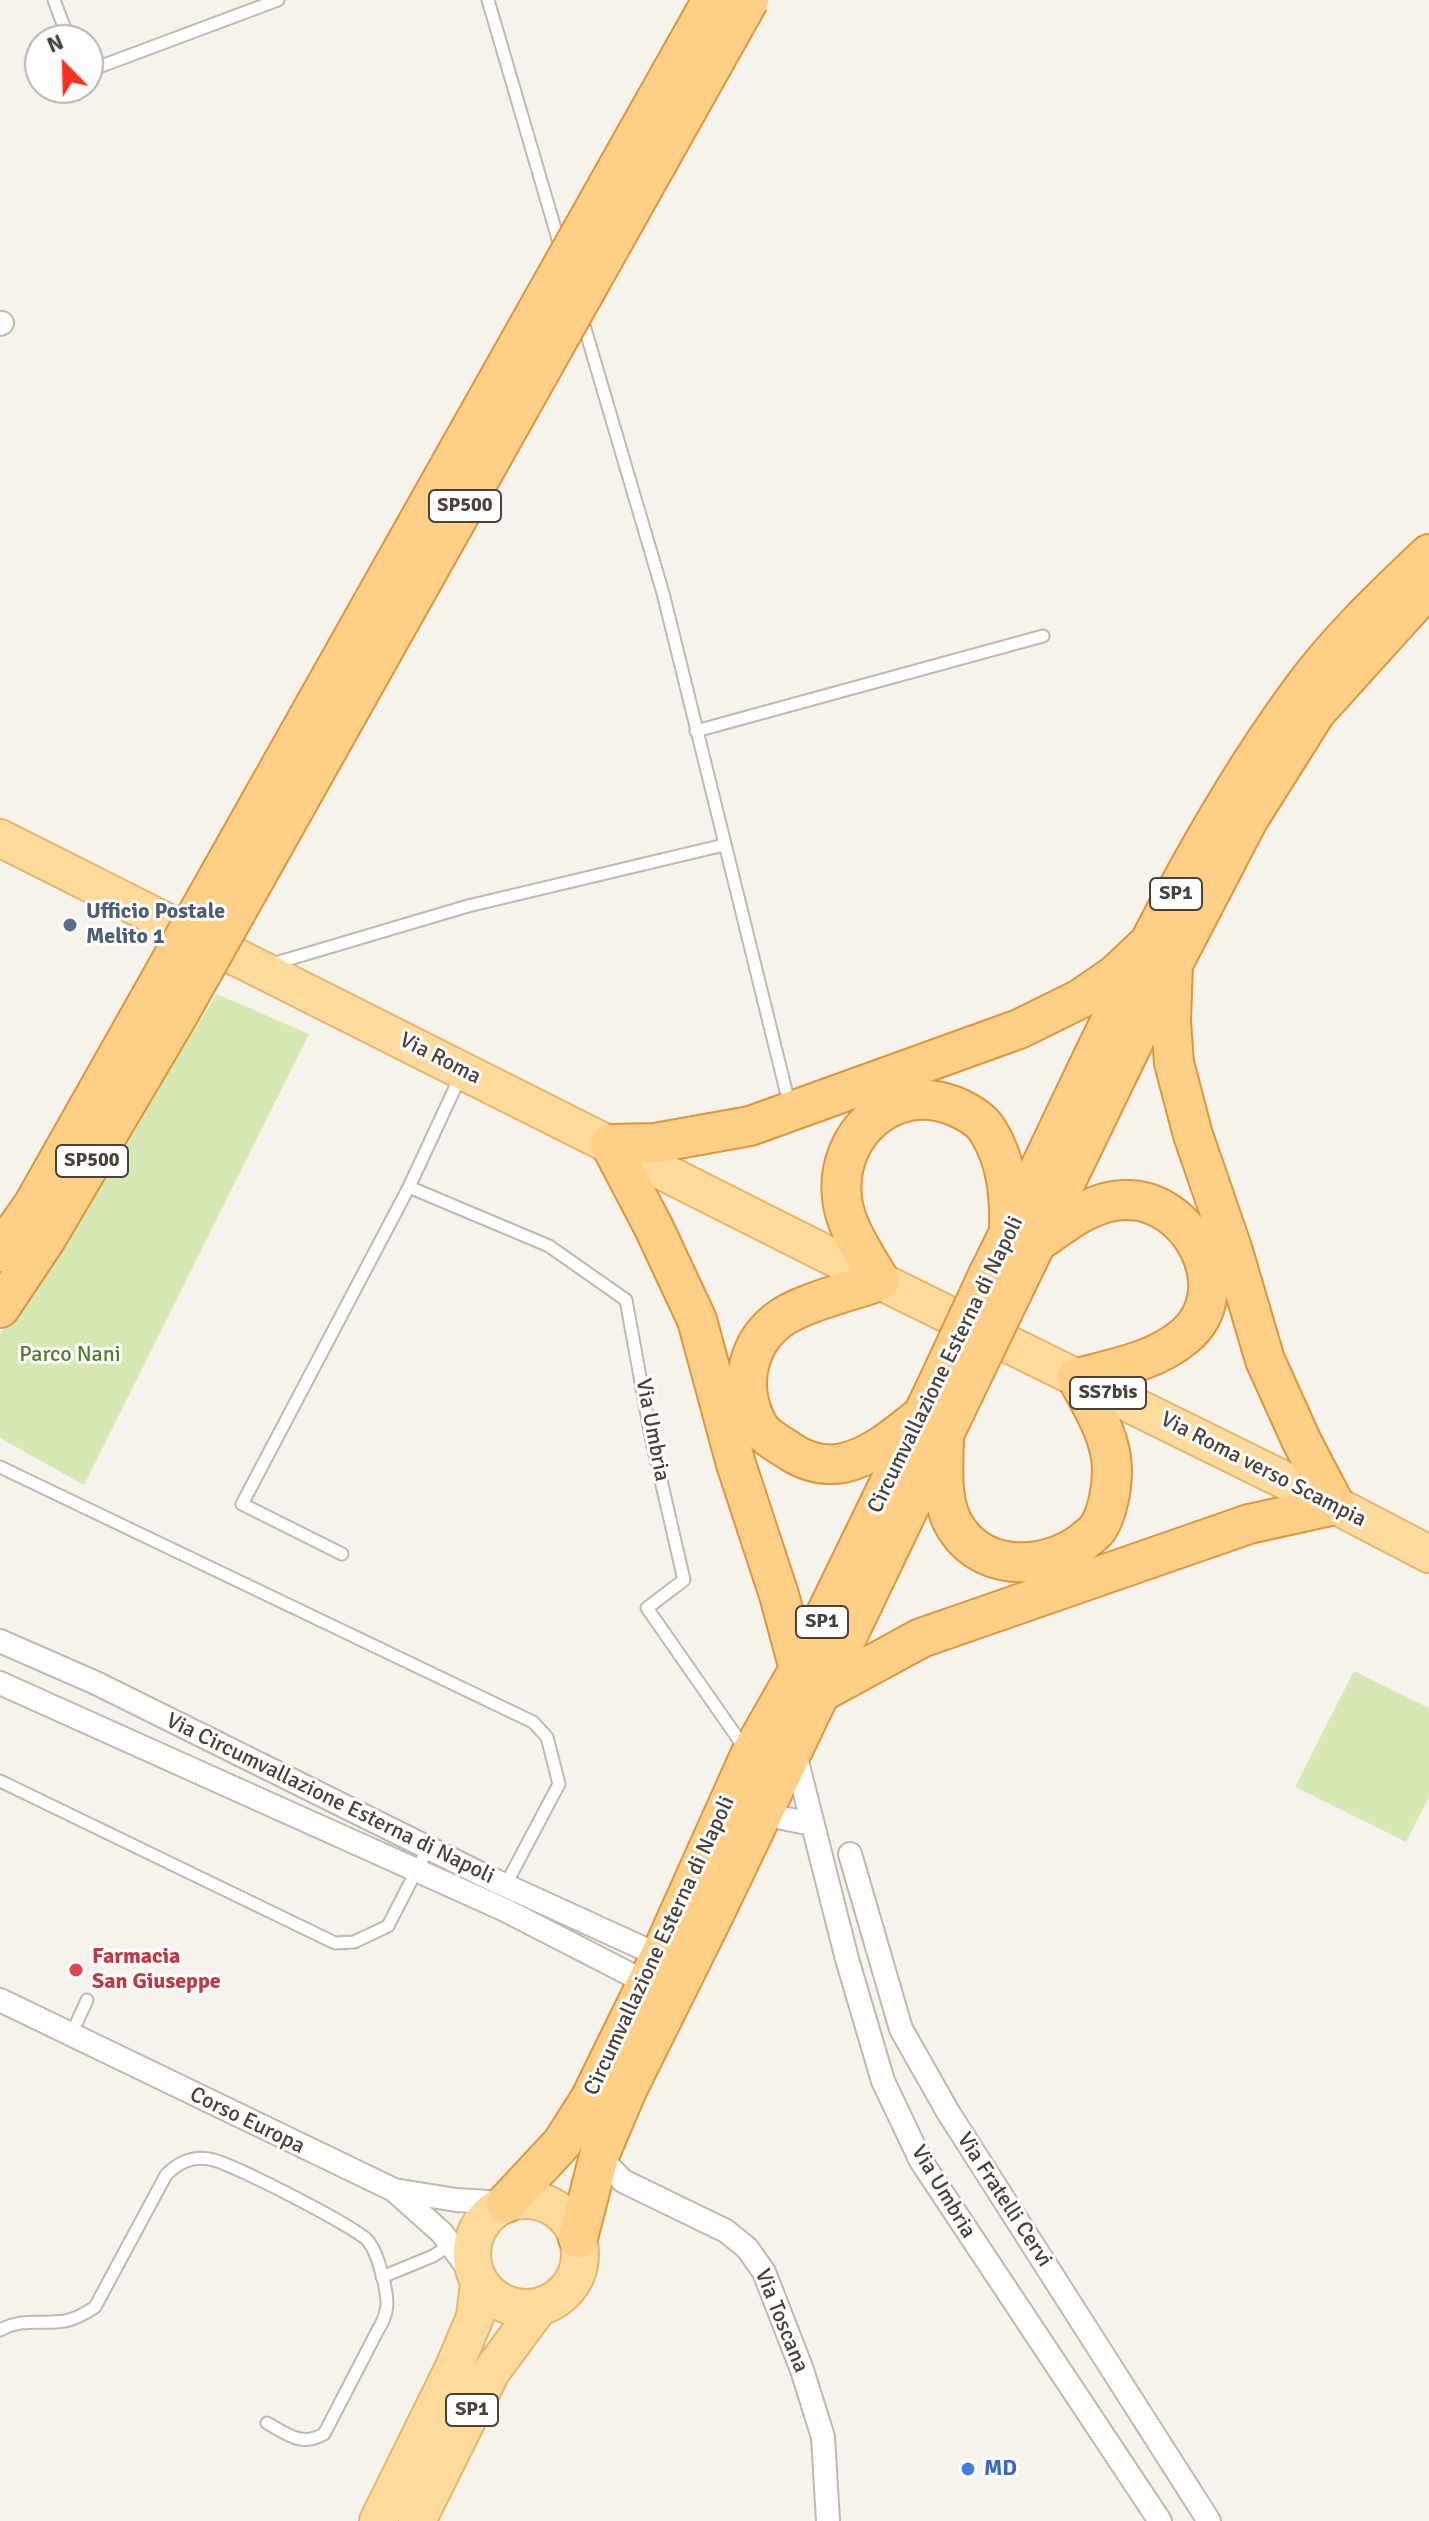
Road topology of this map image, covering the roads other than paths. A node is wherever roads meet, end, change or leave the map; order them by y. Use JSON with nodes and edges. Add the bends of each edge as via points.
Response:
{"nodes":[{"id":1,"x":54,"y":0,"type":"edge"},
{"id":2,"x":278,"y":0,"type":"edge"},
{"id":3,"x":488,"y":0,"type":"edge"},
{"id":4,"x":712,"y":0,"type":"edge"},
{"id":5,"x":749,"y":0,"type":"edge"},
{"id":6,"x":63,"y":24,"type":"edge"},
{"id":7,"x":104,"y":65,"type":"edge"},
{"id":8,"x":570,"y":276,"type":"dead end"},
{"id":9,"x":574,"y":291,"type":"dead end"},
{"id":10,"x":1429,"y":554,"type":"edge"},
{"id":11,"x":1429,"y":587,"type":"edge"},
{"id":12,"x":1043,"y":636,"type":"dead end"},
{"id":13,"x":696,"y":731,"type":"junction"},
{"id":14,"x":0,"y":838,"type":"edge"},
{"id":15,"x":724,"y":845,"type":"junction"},
{"id":16,"x":1162,"y":952,"type":"junction"},
{"id":17,"x":258,"y":968,"type":"junction"},
{"id":18,"x":165,"y":1005,"type":"junction"},
{"id":19,"x":463,"y":1070,"type":"junction"},
{"id":20,"x":792,"y":1113,"type":"junction"},
{"id":21,"x":610,"y":1144,"type":"junction"},
{"id":22,"x":409,"y":1187,"type":"junction"},
{"id":23,"x":1023,"y":1238,"type":"junction"},
{"id":24,"x":0,"y":1252,"type":"edge"},
{"id":25,"x":880,"y":1281,"type":"junction"},
{"id":26,"x":0,"y":1308,"type":"edge"},
{"id":27,"x":1077,"y":1378,"type":"junction"},
{"id":28,"x":941,"y":1407,"type":"junction"},
{"id":29,"x":0,"y":1467,"type":"edge"},
{"id":30,"x":1335,"y":1505,"type":"junction"},
{"id":31,"x":342,"y":1554,"type":"dead end"},
{"id":32,"x":1429,"y":1554,"type":"edge"},
{"id":33,"x":0,"y":1641,"type":"edge"},
{"id":34,"x":810,"y":1681,"type":"junction"},
{"id":35,"x":0,"y":1683,"type":"edge"},
{"id":36,"x":794,"y":1749,"type":"junction"},
{"id":37,"x":750,"y":1755,"type":"junction"},
{"id":38,"x":0,"y":1781,"type":"edge"},
{"id":39,"x":762,"y":1814,"type":"junction"},
{"id":40,"x":812,"y":1824,"type":"junction"},
{"id":41,"x":428,"y":1848,"type":"junction"},
{"id":42,"x":850,"y":1854,"type":"dead end"},
{"id":43,"x":418,"y":1871,"type":"junction"},
{"id":44,"x":505,"y":1886,"type":"junction"},
{"id":45,"x":653,"y":1970,"type":"junction"},
{"id":46,"x":0,"y":2000,"type":"edge"},
{"id":47,"x":87,"y":2000,"type":"dead end"},
{"id":48,"x":71,"y":2035,"type":"junction"},
{"id":49,"x":599,"y":2156,"type":"junction"},
{"id":50,"x":394,"y":2190,"type":"junction"},
{"id":51,"x":506,"y":2203,"type":"junction"},
{"id":52,"x":578,"y":2238,"type":"junction"},
{"id":53,"x":450,"y":2245,"type":"junction"},
{"id":54,"x":382,"y":2277,"type":"junction"},
{"id":55,"x":479,"y":2283,"type":"junction"},
{"id":56,"x":539,"y":2307,"type":"junction"},
{"id":57,"x":0,"y":2330,"type":"edge"},
{"id":58,"x":267,"y":2423,"type":"dead end"},
{"id":59,"x":378,"y":2521,"type":"edge"},
{"id":60,"x":417,"y":2521,"type":"edge"},
{"id":61,"x":828,"y":2521,"type":"edge"},
{"id":62,"x":1160,"y":2521,"type":"edge"},
{"id":63,"x":1209,"y":2521,"type":"edge"}],
"edges":[{"from":1,"to":6,"type":"lane"},
{"from":2,"to":7,"type":"lane"},
{"from":3,"to":8,"type":"lane"},
{"from":4,"to":18,"type":"highway","number":"SP500","bridge":true},
{"from":5,"to":18,"type":"highway","number":"SP500","bridge":true},
{"from":9,"to":13,"type":"lane","via":[[663,593]]},
{"from":10,"to":16,"type":"highway","name":"Circumvallazione Esterna di Napoli","number":"SP1","via":[[1347,635],[1249,767]]},
{"from":11,"to":16,"type":"highway","name":"Circumvallazione Esterna di Napoli","number":"SP1","via":[[1316,712]]},
{"from":12,"to":13,"type":"lane"},
{"from":13,"to":15,"type":"lane"},
{"from":14,"to":17,"type":"main road","name":"Via Roma"},
{"from":15,"to":17,"type":"lane","via":[[468,906]]},
{"from":15,"to":20,"type":"lane"},
{"from":16,"to":20,"type":"highway","via":[[1031,1023]]},
{"from":16,"to":23,"type":"highway","name":"Circumvallazione Esterna di Napoli","number":"SP1"},
{"from":16,"to":30,"type":"highway","via":[[1174,1063],[1193,1135],[1265,1360]]},
{"from":17,"to":19,"type":"main road","name":"Via Roma"},
{"from":18,"to":24,"type":"highway","number":"SP500"},
{"from":18,"to":26,"type":"highway","number":"SP500","via":[[46,1239]]},
{"from":19,"to":21,"type":"main road","name":"Via Roma"},
{"from":19,"to":22,"type":"lane"},
{"from":20,"to":21,"type":"highway","via":[[655,1143]]},
{"from":21,"to":25,"type":"main road","name":"Via Roma"},
{"from":21,"to":34,"type":"highway","via":[[697,1320],[736,1464]]},
{"from":22,"to":31,"type":"lane","via":[[242,1504]]},
{"from":22,"to":37,"type":"lane","name":"Via Umbria","via":[[549,1246],[626,1300],[684,1580],[647,1608]]},
{"from":23,"to":25,"type":"highway","via":[[987,1128],[943,1102],[912,1100],[890,1106],[856,1136],[844,1159],[842,1199],[852,1231]]},
{"from":23,"to":27,"type":"highway","via":[[1097,1204],[1125,1200],[1151,1204],[1179,1218],[1206,1262],[1203,1315],[1188,1334],[1165,1351]]},
{"from":23,"to":28,"type":"highway","name":"Circumvallazione Esterna di Napoli","number":"SP1","bridge":true},
{"from":25,"to":27,"type":"main road","name":"Via Roma verso Scampia","number":"SS7bis"},
{"from":25,"to":28,"type":"highway","via":[[778,1320],[755,1345],[746,1376],[758,1428],[809,1463],[843,1463],[882,1446]]},
{"from":27,"to":28,"type":"highway","via":[[1105,1430],[1112,1467],[1110,1496],[1097,1530],[1067,1554],[1036,1563],[1009,1562],[980,1551],[958,1532],[947,1510]]},
{"from":27,"to":30,"type":"main road","name":"Via Roma verso Scampia","number":"SS7bis"},
{"from":28,"to":34,"type":"highway","name":"Circumvallazione Esterna di Napoli","number":"SP1"},
{"from":29,"to":44,"type":"lane","via":[[533,1722],[547,1737],[559,1784]]},
{"from":30,"to":32,"type":"main road","name":"Via Roma verso Scampia","number":"SS7bis"},
{"from":30,"to":34,"type":"highway","via":[[1249,1524],[1040,1594]]},
{"from":33,"to":41,"type":"street","name":"Via Circumvallazione Esterna di Napoli"},
{"from":34,"to":36,"type":"highway","name":"Circumvallazione Esterna di Napoli","number":"SP1"},
{"from":34,"to":37,"type":"highway","name":"Circumvallazione Esterna di Napoli","number":"SP1"},
{"from":35,"to":43,"type":"street","name":"Via Circumvallazione Esterna di Napoli"},
{"from":36,"to":39,"type":"highway","name":"Circumvallazione Esterna di Napoli","number":"SP1"},
{"from":36,"to":40,"type":"street","name":"Via Umbria"},
{"from":37,"to":45,"type":"highway","name":"Circumvallazione Esterna di Napoli","number":"SP1"},
{"from":38,"to":43,"type":"lane","via":[[335,1943],[354,1942],[388,1926]]},
{"from":39,"to":40,"type":"street"},
{"from":39,"to":49,"type":"highway","name":"Circumvallazione Esterna di Napoli","number":"SP1"},
{"from":40,"to":62,"type":"street","name":"Via Umbria","via":[[883,2081],[921,2161]]},
{"from":41,"to":43,"type":"lane"},
{"from":41,"to":44,"type":"street","name":"Via Circumvallazione Esterna di Napoli"},
{"from":42,"to":63,"type":"street","name":"Via Fratelli Cervi","via":[[901,2029],[948,2112]]},
{"from":43,"to":45,"type":"street","name":"Via Circumvallazione Esterna di Napoli"},
{"from":44,"to":45,"type":"street","name":"Via Circumvallazione Esterna di Napoli"},
{"from":45,"to":51,"type":"highway","name":"Circumvallazione Esterna di Napoli","number":"SP1","via":[[583,2110],[562,2143]]},
{"from":46,"to":48,"type":"street","name":"Corso Europa"},
{"from":47,"to":48,"type":"lane"},
{"from":48,"to":50,"type":"street","name":"Corso Europa"},
{"from":49,"to":52,"type":"highway","name":"Circumvallazione Esterna di Napoli","number":"SP1"},
{"from":49,"to":61,"type":"street","name":"Via Toscana","via":[[623,2181],[726,2231],[764,2272],[823,2437]]},
{"from":50,"to":51,"type":"street","name":"Corso Europa"},
{"from":50,"to":53,"type":"street"},
{"from":51,"to":52,"type":"main road","via":[[542,2201],[571,2222]]},
{"from":51,"to":55,"type":"main road","via":[[481,2222],[474,2236],[472,2260]]},
{"from":52,"to":56,"type":"main road","via":[[581,2256],[573,2281],[555,2300]]},
{"from":53,"to":54,"type":"lane"},
{"from":53,"to":55,"type":"street"},
{"from":54,"to":57,"type":"lane","via":[[368,2241],[349,2228],[236,2168],[195,2158],[177,2163],[166,2175],[95,2307],[64,2321],[28,2321]]},
{"from":54,"to":58,"type":"lane","via":[[387,2310],[324,2434],[298,2441]]},
{"from":55,"to":56,"type":"main road","via":[[505,2305]]},
{"from":55,"to":59,"type":"main road","number":"SP1","via":[[470,2329]]},
{"from":56,"to":60,"type":"main road","number":"SP1","via":[[491,2372]]}]}
